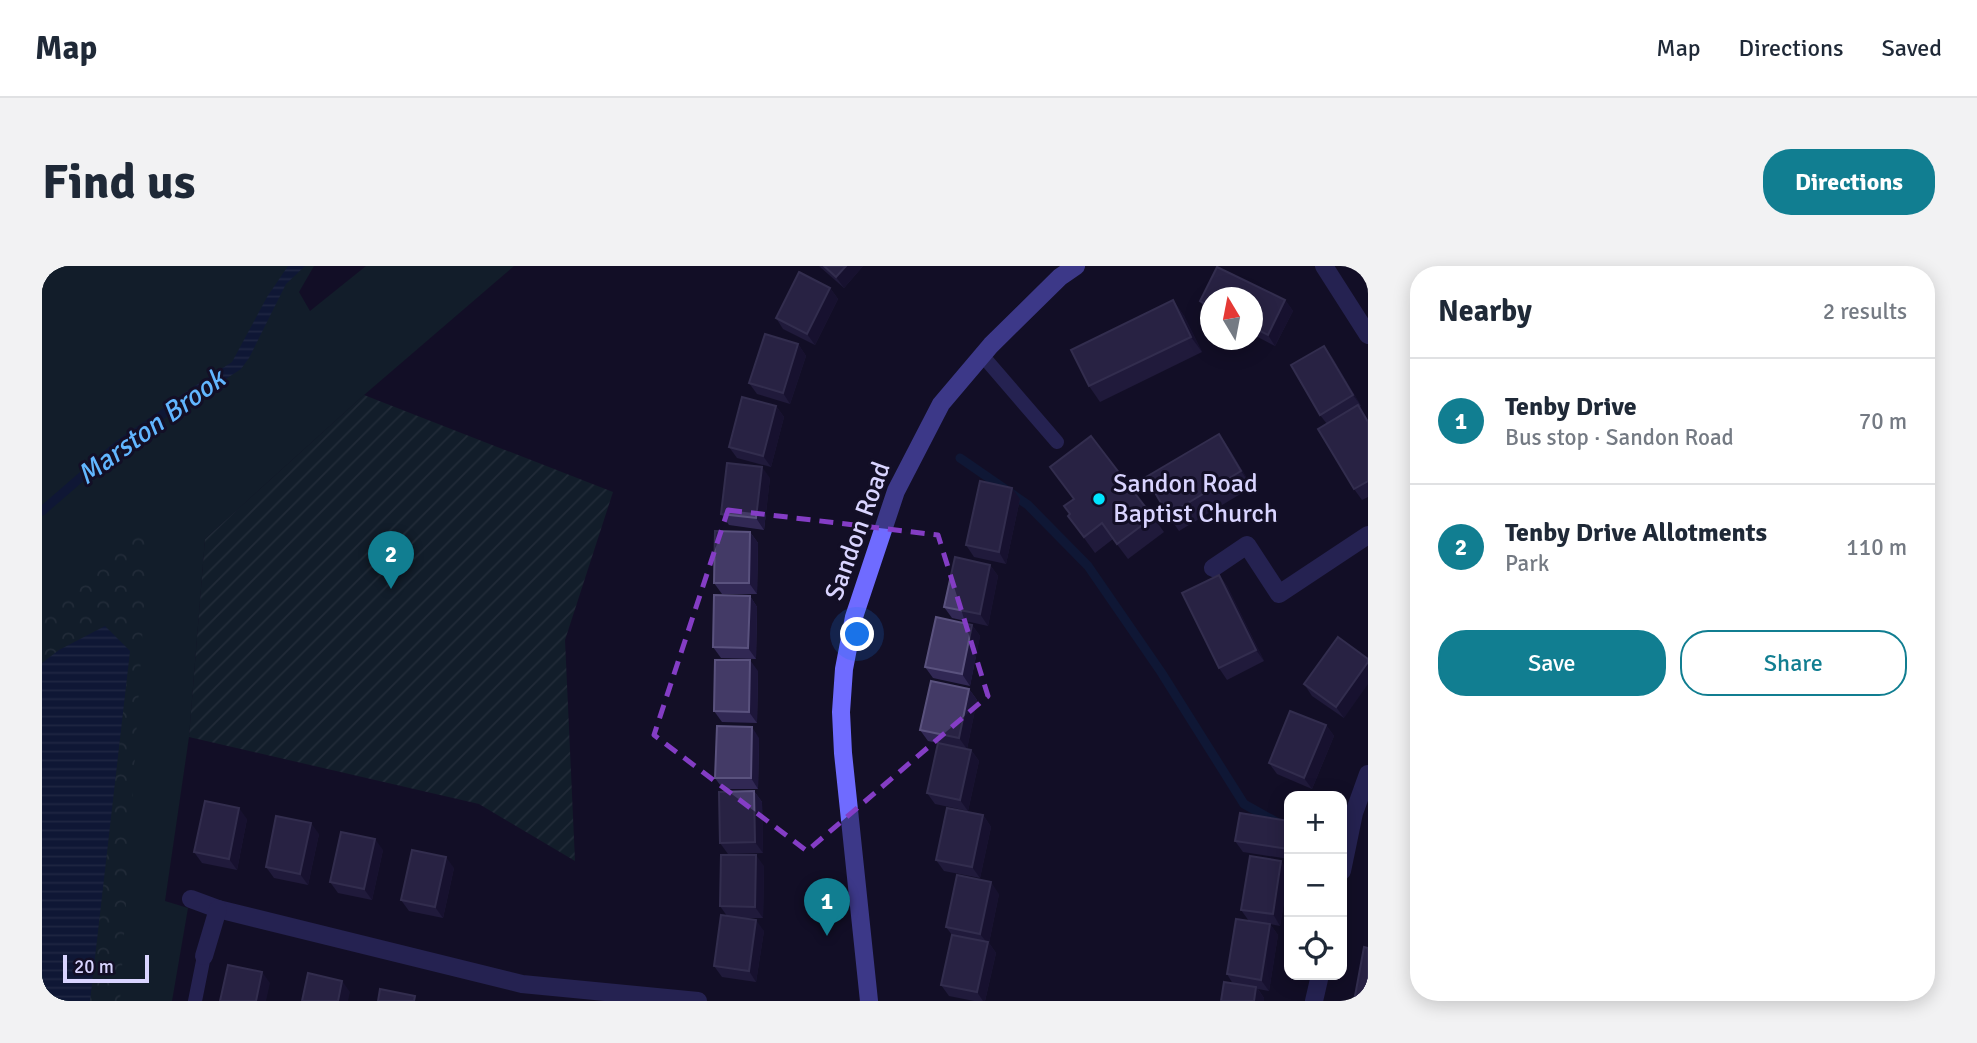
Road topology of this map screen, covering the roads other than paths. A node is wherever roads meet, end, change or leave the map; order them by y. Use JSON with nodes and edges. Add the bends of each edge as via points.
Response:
{"nodes":[{"id":1,"x":1076,"y":266,"type":"edge"},
{"id":2,"x":1324,"y":266,"type":"edge"},
{"id":3,"x":1368,"y":335,"type":"edge"},
{"id":4,"x":982,"y":355,"type":"junction"},
{"id":5,"x":1057,"y":442,"type":"dead end"},
{"id":6,"x":1368,"y":535,"type":"edge"},
{"id":7,"x":1213,"y":568,"type":"dead end"},
{"id":8,"x":1368,"y":774,"type":"edge"},
{"id":9,"x":1346,"y":854,"type":"edge"},
{"id":10,"x":191,"y":899,"type":"dead end"},
{"id":11,"x":218,"y":909,"type":"junction"},
{"id":12,"x":204,"y":956,"type":"joint"},
{"id":13,"x":1319,"y":980,"type":"edge"},
{"id":14,"x":195,"y":1001,"type":"edge"},
{"id":15,"x":698,"y":1001,"type":"edge"},
{"id":16,"x":869,"y":1001,"type":"edge"},
{"id":17,"x":1314,"y":1001,"type":"edge"}],
"edges":[{"from":1,"to":4,"type":"main road","name":"Sandon Road"},
{"from":2,"to":3,"type":"street"},
{"from":4,"to":5,"type":"lane"},
{"from":4,"to":16,"type":"main road","name":"Sandon Road","via":[[938,408],[896,491],[854,617],[844,669],[843,753]]},
{"from":6,"to":7,"type":"street","via":[[1279,594],[1247,545]]},
{"from":8,"to":9,"type":"street"},
{"from":10,"to":11,"type":"street"},
{"from":11,"to":12,"type":"street"},
{"from":11,"to":15,"type":"street","via":[[522,984]]},
{"from":12,"to":14,"type":"lane"},
{"from":13,"to":17,"type":"street"}]}
